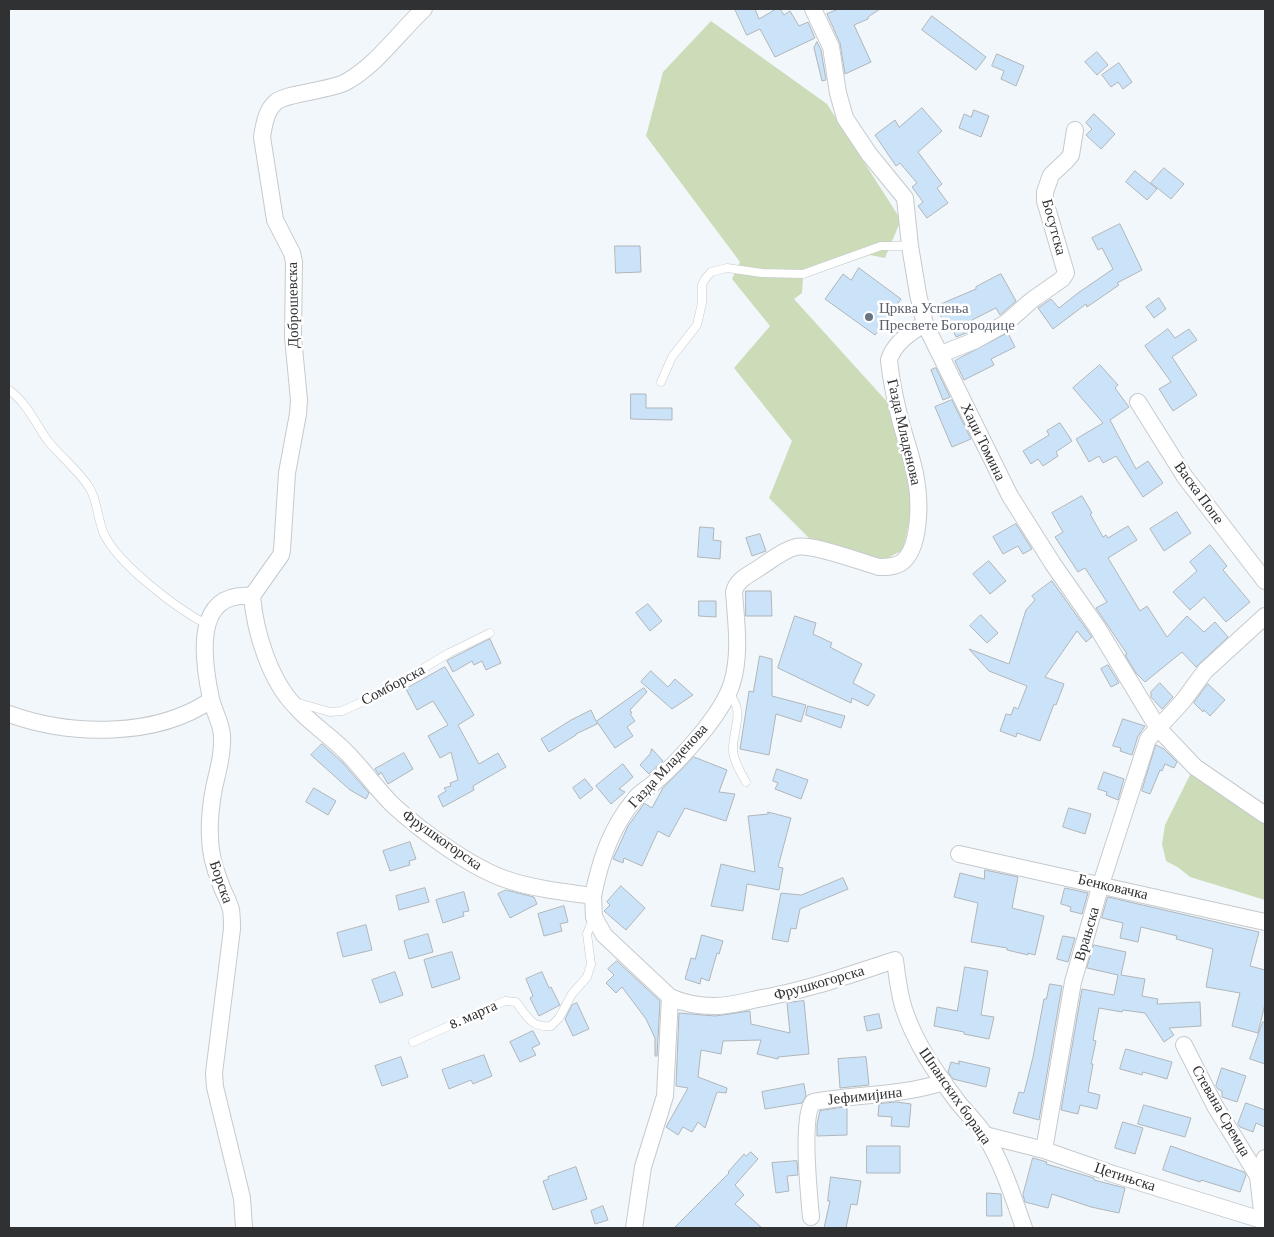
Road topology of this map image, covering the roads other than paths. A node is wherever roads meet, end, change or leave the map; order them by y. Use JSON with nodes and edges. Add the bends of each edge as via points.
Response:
{"nodes":[{"id":1,"x":424,"y":9,"type":"edge"},
{"id":2,"x":813,"y":9,"type":"edge"},
{"id":3,"x":1075,"y":130,"type":"dead end"},
{"id":4,"x":910,"y":246,"type":"junction"},
{"id":5,"x":926,"y":324,"type":"junction"},
{"id":6,"x":941,"y":354,"type":"junction"},
{"id":7,"x":661,"y":382,"type":"dead end"},
{"id":8,"x":9,"y":390,"type":"edge"},
{"id":9,"x":1138,"y":402,"type":"dead end"},
{"id":10,"x":1265,"y":581,"type":"edge"},
{"id":11,"x":252,"y":596,"type":"junction"},
{"id":12,"x":1265,"y":616,"type":"edge"},
{"id":13,"x":206,"y":624,"type":"junction"},
{"id":14,"x":490,"y":633,"type":"dead end"},
{"id":15,"x":728,"y":693,"type":"junction"},
{"id":16,"x":211,"y":700,"type":"junction"},
{"id":17,"x":291,"y":701,"type":"junction"},
{"id":18,"x":9,"y":714,"type":"edge"},
{"id":19,"x":1158,"y":728,"type":"junction"},
{"id":20,"x":746,"y":782,"type":"dead end"},
{"id":21,"x":1265,"y":815,"type":"edge"},
{"id":22,"x":960,"y":854,"type":"dead end"},
{"id":23,"x":1101,"y":884,"type":"junction"},
{"id":24,"x":593,"y":896,"type":"junction"},
{"id":25,"x":594,"y":917,"type":"junction"},
{"id":26,"x":1265,"y":922,"type":"edge"},
{"id":27,"x":895,"y":960,"type":"joint"},
{"id":28,"x":670,"y":998,"type":"junction"},
{"id":29,"x":413,"y":1042,"type":"dead end"},
{"id":30,"x":1184,"y":1045,"type":"dead end"},
{"id":31,"x":944,"y":1082,"type":"junction"},
{"id":32,"x":985,"y":1135,"type":"junction"},
{"id":33,"x":1044,"y":1150,"type":"junction"},
{"id":34,"x":1265,"y":1158,"type":"edge"},
{"id":35,"x":1258,"y":1176,"type":"junction"},
{"id":36,"x":811,"y":1217,"type":"dead end"},
{"id":37,"x":1264,"y":1220,"type":"edge"},
{"id":38,"x":244,"y":1228,"type":"edge"},
{"id":39,"x":634,"y":1228,"type":"edge"},
{"id":40,"x":1024,"y":1228,"type":"edge"}],
"edges":[{"from":1,"to":11,"type":"street","name":"Доброшевска","via":[[364,70],[344,83],[276,102],[264,125],[262,137],[275,220],[294,262],[293,337],[299,400],[287,473],[281,555]]},
{"from":2,"to":4,"type":"street","name":"Хаџи Томина","via":[[831,48],[838,93],[846,118],[869,154],[905,198]]},
{"from":3,"to":6,"type":"street","name":"Босутска","via":[[1071,155],[1051,176],[1045,192],[1066,273],[1006,322],[974,341]]},
{"from":4,"to":5,"type":"street","name":"Хаџи Томина"},
{"from":4,"to":7,"type":"lane","via":[[881,246],[803,274],[727,268],[711,272],[702,286],[697,325],[672,357]]},
{"from":5,"to":6,"type":"street","name":"Хаџи Томина"},
{"from":5,"to":15,"type":"street","name":"Газда Младенова","via":[[903,339],[889,360],[919,502],[915,538],[910,550],[901,563],[879,568],[816,548],[797,547],[740,580],[734,592],[736,668]]},
{"from":6,"to":19,"type":"street","name":"Хаџи Томина","via":[[1010,496],[1102,634]]},
{"from":8,"to":13,"type":"lane","via":[[21,400],[48,440],[90,488],[104,534],[116,551],[150,585]]},
{"from":9,"to":10,"type":"street","name":"Васка Попе","via":[[1185,477]]},
{"from":11,"to":13,"type":"street","via":[[240,595],[222,602]]},
{"from":11,"to":17,"type":"street","name":"Фрушкогорска","via":[[259,634],[270,666]]},
{"from":12,"to":19,"type":"street","name":"Врањска","via":[[1205,671]]},
{"from":13,"to":16,"type":"street","name":"Борска","via":[[205,658]]},
{"from":14,"to":17,"type":"lane","name":"Сомборска","via":[[384,692],[342,711],[330,712]]},
{"from":15,"to":20,"type":"lane","via":[[738,712],[733,750]]},
{"from":15,"to":24,"type":"street","name":"Газда Младенова","via":[[708,724],[676,762],[636,797],[622,816],[606,846]]},
{"from":16,"to":18,"type":"street","via":[[172,719],[115,729],[53,726]]},
{"from":16,"to":38,"type":"street","name":"Борска","via":[[221,732],[222,751],[211,806],[211,852],[232,912],[214,1073],[242,1198]]},
{"from":17,"to":24,"type":"street","name":"Фрушкогорска","via":[[345,750],[393,806],[455,853],[506,880]]},
{"from":19,"to":21,"type":"street","name":"Хаџи Томина","via":[[1195,767]]},
{"from":19,"to":23,"type":"street","name":"Врањска","via":[[1143,751]]},
{"from":22,"to":23,"type":"street","name":"Бенковачка"},
{"from":23,"to":26,"type":"street","name":"Бенковачка"},
{"from":23,"to":33,"type":"street","name":"Врањска","via":[[1073,982]]},
{"from":24,"to":25,"type":"street","name":"Фрушкогорска"},
{"from":25,"to":28,"type":"street","name":"Фрушкогорска","via":[[604,936]]},
{"from":25,"to":29,"type":"lane","name":"8. марта","via":[[587,934],[591,964],[587,977],[551,1026],[542,1027],[530,1021],[516,1002],[505,1002]]},
{"from":27,"to":28,"type":"street","name":"Фрушкогорска","via":[[789,994],[727,1005],[702,1006]]},
{"from":27,"to":31,"type":"street","name":"Шпанских бораца","via":[[910,1027]]},
{"from":28,"to":39,"type":"street","via":[[665,1096],[643,1167]]},
{"from":30,"to":35,"type":"street","name":"Стевана Сремца","via":[[1215,1106]]},
{"from":31,"to":32,"type":"street","name":"Шпанских бораца"},
{"from":31,"to":36,"type":"street","name":"Јефимијина","via":[[900,1093],[813,1102],[809,1106],[807,1171]]},
{"from":32,"to":33,"type":"street","name":"Цетињска"},
{"from":32,"to":40,"type":"street","name":"Шпанских бораца","via":[[1002,1168]]},
{"from":33,"to":37,"type":"street","name":"Цетињска"},
{"from":34,"to":35,"type":"street","name":"Стевана Сремца"},
{"from":35,"to":37,"type":"street","name":"Стевана Сремца"}]}
